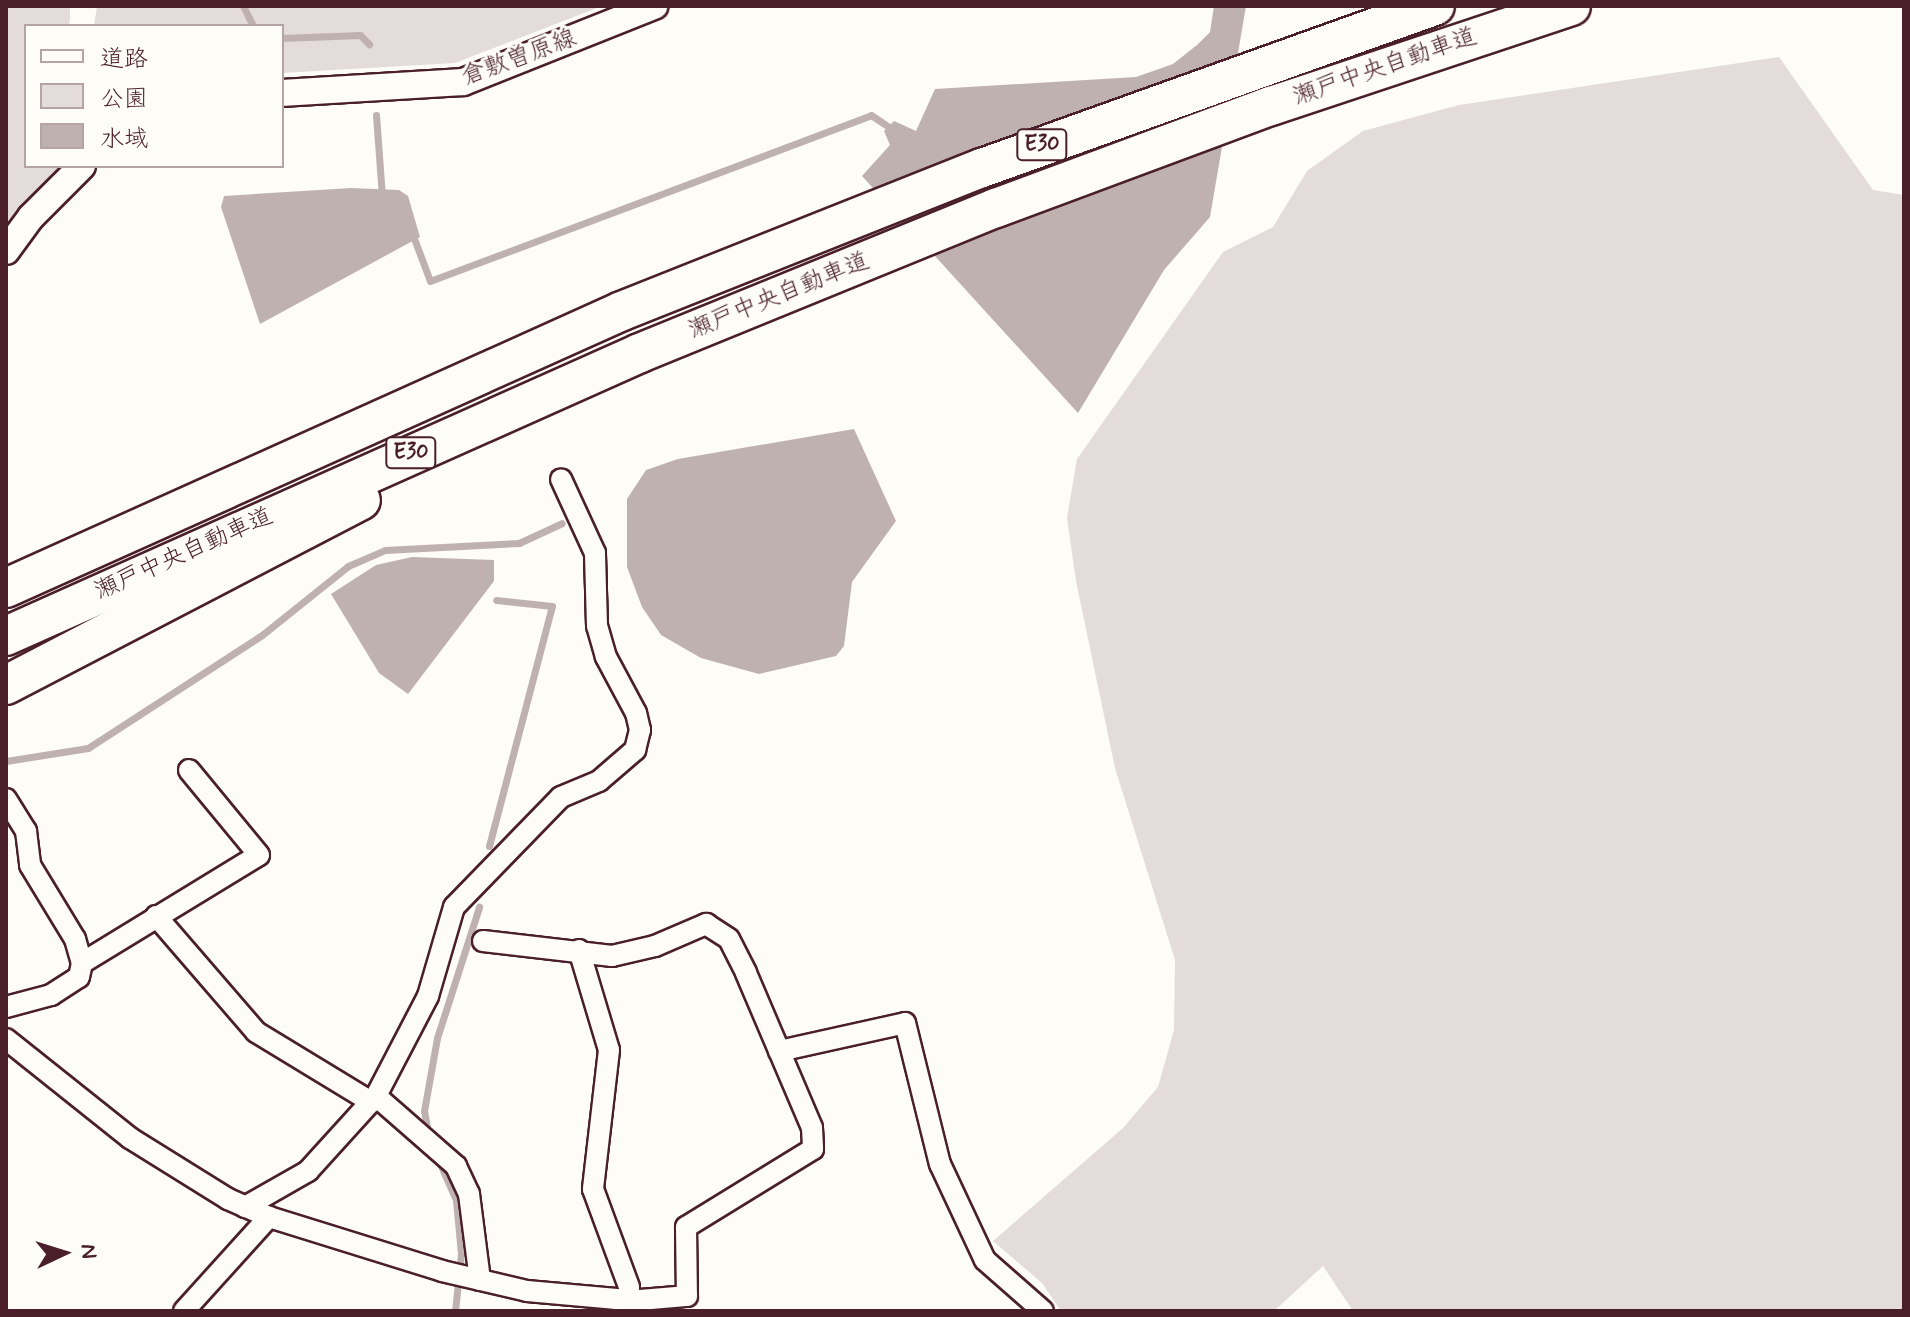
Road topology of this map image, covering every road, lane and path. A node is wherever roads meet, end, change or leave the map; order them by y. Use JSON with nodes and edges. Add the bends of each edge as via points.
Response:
{"nodes":[{"id":1,"x":654,"y":6,"type":"edge"},
{"id":2,"x":1435,"y":6,"type":"edge"},
{"id":3,"x":1571,"y":6,"type":"edge"},
{"id":4,"x":284,"y":93,"type":"edge"},
{"id":5,"x":80,"y":168,"type":"edge"},
{"id":6,"x":6,"y":251,"type":"edge"},
{"id":7,"x":640,"y":353,"type":"junction"},
{"id":8,"x":561,"y":479,"type":"dead end"},
{"id":9,"x":6,"y":588,"type":"edge"},
{"id":10,"x":6,"y":636,"type":"edge"},
{"id":11,"x":6,"y":685,"type":"edge"},
{"id":12,"x":189,"y":770,"type":"dead end"},
{"id":13,"x":6,"y":799,"type":"edge"},
{"id":14,"x":156,"y":916,"type":"junction"},
{"id":15,"x":483,"y":941,"type":"dead end"},
{"id":16,"x":579,"y":950,"type":"junction"},
{"id":17,"x":82,"y":963,"type":"junction"},
{"id":18,"x":6,"y":1007,"type":"edge"},
{"id":19,"x":6,"y":1039,"type":"edge"},
{"id":20,"x":779,"y":1051,"type":"junction"},
{"id":21,"x":373,"y":1099,"type":"junction"},
{"id":22,"x":245,"y":1207,"type":"junction"},
{"id":23,"x":269,"y":1217,"type":"junction"},
{"id":24,"x":477,"y":1280,"type":"junction"},
{"id":25,"x":631,"y":1306,"type":"edge"},
{"id":26,"x":184,"y":1311,"type":"edge"},
{"id":27,"x":1043,"y":1311,"type":"edge"}],
"edges":[{"from":1,"to":4,"type":"street","name":"倉敷曽原線","via":[[463,82]]},
{"from":2,"to":9,"type":"highway","name":"瀬戸中央自動車道","number":"E30","via":[[982,168],[622,311]]},
{"from":3,"to":7,"type":"highway","name":"瀬戸中央自動車道","number":"E30","via":[[1271,106]]},
{"from":5,"to":6,"type":"street"},
{"from":7,"to":10,"type":"highway","name":"瀬戸中央自動車道","number":"E30"},
{"from":7,"to":11,"type":"highway"},
{"from":8,"to":21,"type":"street","via":[[595,553],[597,626],[606,657],[636,713],[640,730],[635,750],[599,781],[561,797],[454,907],[428,996]]},
{"from":12,"to":14,"type":"street","via":[[259,855]]},
{"from":13,"to":17,"type":"street","via":[[26,831],[30,865],[75,939]]},
{"from":14,"to":17,"type":"street"},
{"from":14,"to":21,"type":"street","via":[[256,1032]]},
{"from":15,"to":16,"type":"street"},
{"from":16,"to":20,"type":"street","via":[[612,956],[629,953],[706,924],[729,939]]},
{"from":16,"to":25,"type":"street","via":[[609,1050],[593,1189],[616,1245]]},
{"from":17,"to":18,"type":"street","via":[[79,977],[51,995]]},
{"from":19,"to":22,"type":"street","via":[[130,1138]]},
{"from":20,"to":25,"type":"street","via":[[812,1128],[813,1149],[693,1219],[684,1240],[687,1296]]},
{"from":20,"to":27,"type":"street","via":[[905,1023],[940,1164],[985,1260]]},
{"from":21,"to":22,"type":"street","via":[[308,1171]]},
{"from":21,"to":24,"type":"street","via":[[453,1163],[469,1194]]},
{"from":22,"to":23,"type":"street"},
{"from":23,"to":24,"type":"street"},
{"from":23,"to":26,"type":"street"},
{"from":24,"to":25,"type":"street"}]}
